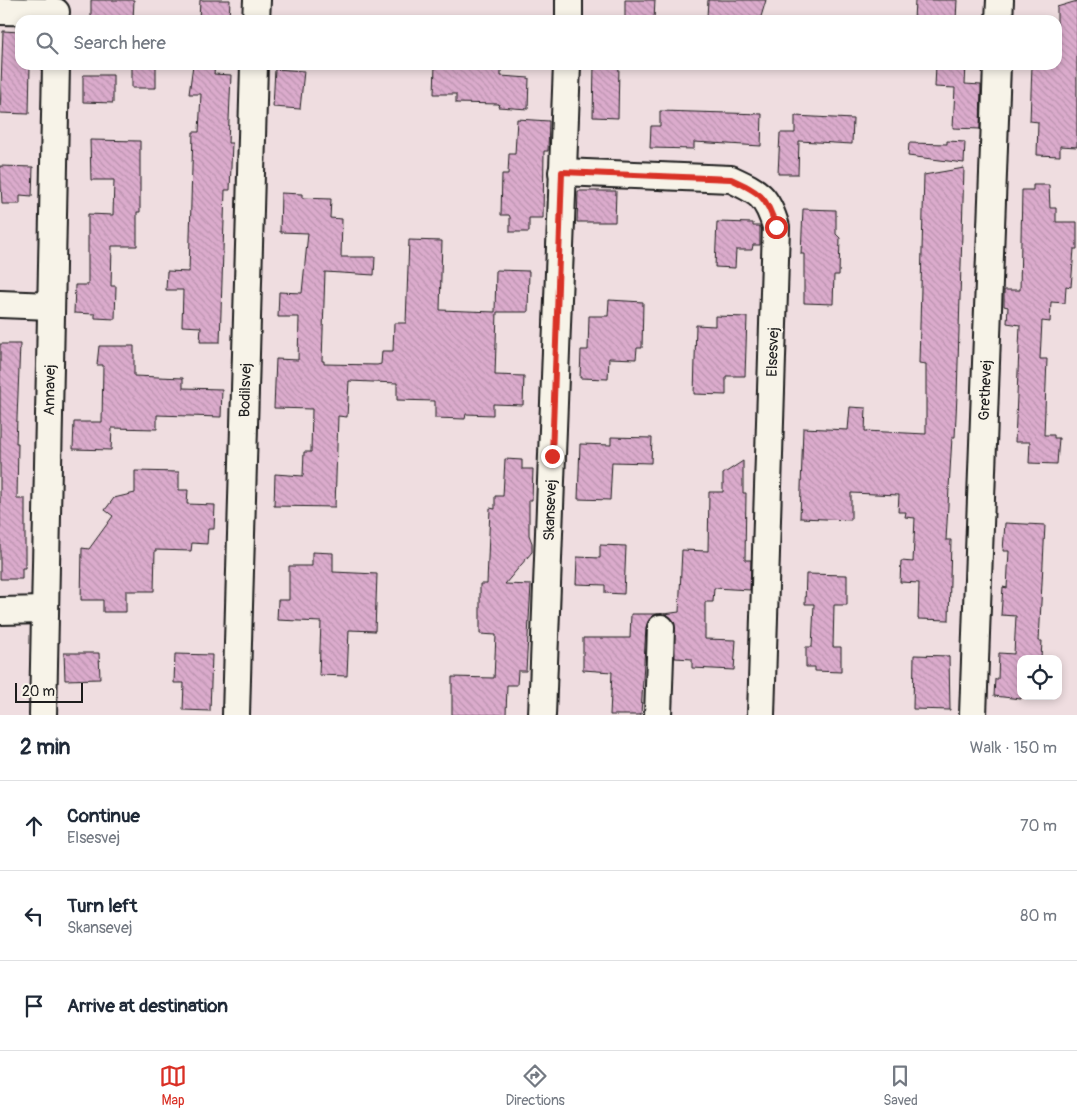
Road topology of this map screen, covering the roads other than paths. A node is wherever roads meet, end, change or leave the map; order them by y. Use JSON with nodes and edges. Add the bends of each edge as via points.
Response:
{"nodes":[{"id":1,"x":257,"y":0,"type":"edge"},
{"id":2,"x":569,"y":0,"type":"edge"},
{"id":3,"x":1000,"y":0,"type":"edge"},
{"id":4,"x":0,"y":11,"type":"edge"},
{"id":5,"x":56,"y":11,"type":"edge"},
{"id":6,"x":256,"y":15,"type":"edge"},
{"id":7,"x":569,"y":15,"type":"edge"},
{"id":8,"x":999,"y":15,"type":"edge"},
{"id":9,"x":56,"y":70,"type":"edge"},
{"id":10,"x":254,"y":70,"type":"edge"},
{"id":11,"x":567,"y":70,"type":"edge"},
{"id":12,"x":997,"y":70,"type":"edge"},
{"id":13,"x":562,"y":172,"type":"junction"},
{"id":14,"x":0,"y":304,"type":"edge"},
{"id":15,"x":51,"y":306,"type":"junction"},
{"id":16,"x":45,"y":610,"type":"junction"},
{"id":17,"x":0,"y":611,"type":"edge"},
{"id":18,"x":661,"y":628,"type":"dead end"},
{"id":19,"x":43,"y":715,"type":"edge"},
{"id":20,"x":236,"y":715,"type":"edge"},
{"id":21,"x":542,"y":715,"type":"edge"},
{"id":22,"x":658,"y":715,"type":"edge"},
{"id":23,"x":761,"y":715,"type":"edge"},
{"id":24,"x":973,"y":715,"type":"edge"}],
"edges":[{"from":1,"to":6,"type":"street"},
{"from":2,"to":7,"type":"street"},
{"from":3,"to":8,"type":"street"},
{"from":4,"to":5,"type":"street"},
{"from":9,"to":15,"type":"street","name":"Annavej"},
{"from":10,"to":20,"type":"street","name":"Bodilsvej"},
{"from":11,"to":13,"type":"street","name":"Skansevej"},
{"from":12,"to":24,"type":"street","name":"Grethevej"},
{"from":13,"to":21,"type":"street","name":"Skansevej"},
{"from":13,"to":23,"type":"street","name":"Elsesvej","via":[[731,179],[755,190],[770,205],[776,227]]},
{"from":14,"to":15,"type":"street"},
{"from":15,"to":16,"type":"street","name":"Annavej"},
{"from":16,"to":17,"type":"street"},
{"from":16,"to":19,"type":"street","name":"Annavej"},
{"from":18,"to":22,"type":"street"}]}
